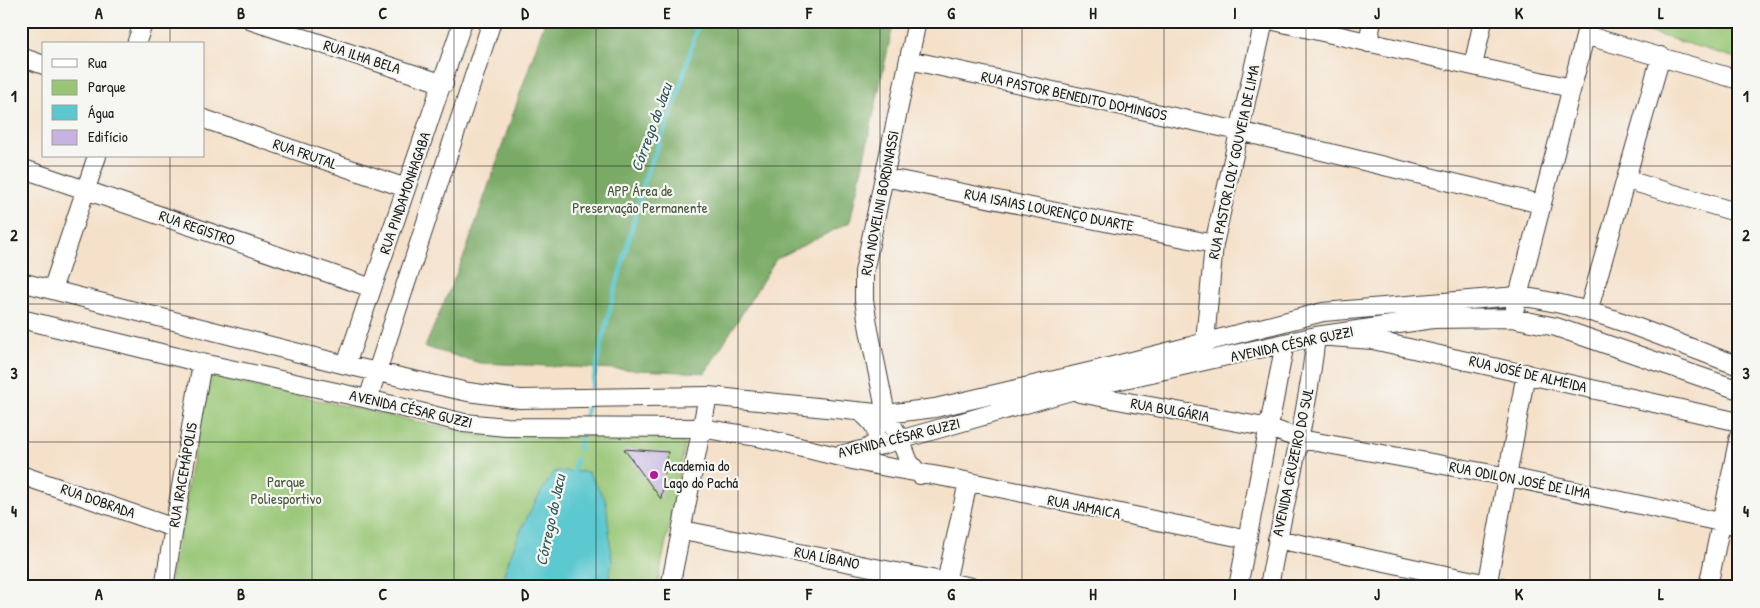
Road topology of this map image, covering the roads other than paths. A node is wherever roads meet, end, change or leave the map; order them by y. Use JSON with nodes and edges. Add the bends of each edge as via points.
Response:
{"nodes":[{"id":1,"x":144,"y":21,"type":"edge"},
{"id":2,"x":252,"y":21,"type":"edge"},
{"id":3,"x":464,"y":21,"type":"edge"},
{"id":4,"x":492,"y":21,"type":"edge"},
{"id":5,"x":917,"y":21,"type":"edge"},
{"id":6,"x":1264,"y":21,"type":"edge"},
{"id":7,"x":1274,"y":21,"type":"edge"},
{"id":8,"x":1372,"y":21,"type":"edge"},
{"id":9,"x":1483,"y":21,"type":"edge"},
{"id":10,"x":1587,"y":28,"type":"edge"},
{"id":11,"x":137,"y":42,"type":"edge"},
{"id":12,"x":1368,"y":43,"type":"junction"},
{"id":13,"x":1660,"y":56,"type":"junction"},
{"id":14,"x":21,"y":57,"type":"edge"},
{"id":15,"x":909,"y":60,"type":"junction"},
{"id":16,"x":42,"y":64,"type":"edge"},
{"id":17,"x":1473,"y":66,"type":"junction"},
{"id":18,"x":1739,"y":80,"type":"edge"},
{"id":19,"x":444,"y":84,"type":"junction"},
{"id":20,"x":1571,"y":88,"type":"junction"},
{"id":21,"x":205,"y":119,"type":"edge"},
{"id":22,"x":1239,"y":131,"type":"junction"},
{"id":23,"x":96,"y":158,"type":"edge"},
{"id":24,"x":21,"y":168,"type":"edge"},
{"id":25,"x":884,"y":177,"type":"junction"},
{"id":26,"x":1627,"y":180,"type":"junction"},
{"id":27,"x":406,"y":188,"type":"junction"},
{"id":28,"x":85,"y":190,"type":"junction"},
{"id":29,"x":1541,"y":204,"type":"junction"},
{"id":30,"x":1739,"y":213,"type":"edge"},
{"id":31,"x":1214,"y":244,"type":"junction"},
{"id":32,"x":21,"y":282,"type":"edge"},
{"id":33,"x":372,"y":288,"type":"junction"},
{"id":34,"x":52,"y":290,"type":"junction"},
{"id":35,"x":1517,"y":296,"type":"junction"},
{"id":36,"x":1588,"y":312,"type":"junction"},
{"id":37,"x":1512,"y":318,"type":"junction"},
{"id":38,"x":21,"y":319,"type":"edge"},
{"id":39,"x":1316,"y":336,"type":"junction"},
{"id":40,"x":1204,"y":342,"type":"junction"},
{"id":41,"x":1285,"y":342,"type":"junction"},
{"id":42,"x":202,"y":363,"type":"junction"},
{"id":43,"x":1205,"y":363,"type":"junction"},
{"id":44,"x":346,"y":365,"type":"junction"},
{"id":45,"x":1739,"y":366,"type":"edge"},
{"id":46,"x":376,"y":371,"type":"junction"},
{"id":47,"x":1526,"y":373,"type":"junction"},
{"id":48,"x":1739,"y":390,"type":"edge"},
{"id":49,"x":1071,"y":391,"type":"junction"},
{"id":50,"x":708,"y":396,"type":"junction"},
{"id":51,"x":368,"y":399,"type":"junction"},
{"id":52,"x":863,"y":414,"type":"junction"},
{"id":53,"x":886,"y":414,"type":"junction"},
{"id":54,"x":1739,"y":422,"type":"edge"},
{"id":55,"x":700,"y":428,"type":"junction"},
{"id":56,"x":1270,"y":428,"type":"junction"},
{"id":57,"x":1739,"y":436,"type":"edge"},
{"id":58,"x":900,"y":439,"type":"junction"},
{"id":59,"x":1300,"y":439,"type":"junction"},
{"id":60,"x":866,"y":449,"type":"junction"},
{"id":61,"x":836,"y":456,"type":"junction"},
{"id":62,"x":21,"y":475,"type":"edge"},
{"id":63,"x":920,"y":475,"type":"junction"},
{"id":64,"x":1509,"y":477,"type":"junction"},
{"id":65,"x":968,"y":482,"type":"junction"},
{"id":66,"x":1730,"y":524,"type":"edge"},
{"id":67,"x":174,"y":528,"type":"junction"},
{"id":68,"x":682,"y":530,"type":"junction"},
{"id":69,"x":1248,"y":539,"type":"junction"},
{"id":70,"x":1277,"y":539,"type":"junction"},
{"id":71,"x":945,"y":584,"type":"edge"},
{"id":72,"x":1492,"y":586,"type":"edge"},
{"id":73,"x":164,"y":587,"type":"edge"},
{"id":74,"x":670,"y":587,"type":"edge"},
{"id":75,"x":972,"y":587,"type":"edge"},
{"id":76,"x":1238,"y":587,"type":"edge"},
{"id":77,"x":1269,"y":587,"type":"edge"},
{"id":78,"x":1708,"y":587,"type":"edge"}],
"edges":[{"from":1,"to":11,"type":"street"},
{"from":2,"to":19,"type":"street","name":"RUA ILHA BELA"},
{"from":3,"to":19,"type":"street","name":"RUA PINDAMONHAGABA"},
{"from":4,"to":46,"type":"street"},
{"from":5,"to":15,"type":"street","name":"RUA NOVELINI BORDINASSI"},
{"from":6,"to":22,"type":"street","name":"RUA PASTOR LOLY GOUVEIA DE LIMA"},
{"from":7,"to":12,"type":"street"},
{"from":8,"to":12,"type":"street"},
{"from":9,"to":17,"type":"street"},
{"from":10,"to":13,"type":"street"},
{"from":10,"to":20,"type":"street"},
{"from":12,"to":17,"type":"street"},
{"from":13,"to":18,"type":"street"},
{"from":13,"to":26,"type":"street"},
{"from":14,"to":16,"type":"street"},
{"from":15,"to":22,"type":"street","name":"RUA PASTOR BENEDITO DOMINGOS"},
{"from":15,"to":25,"type":"street","name":"RUA NOVELINI BORDINASSI"},
{"from":17,"to":20,"type":"street"},
{"from":19,"to":27,"type":"street","name":"RUA PINDAMONHAGABA"},
{"from":20,"to":29,"type":"street"},
{"from":21,"to":27,"type":"street","name":"RUA FRUTAL"},
{"from":22,"to":29,"type":"street","name":"RUA PASTOR BENEDITO DOMINGOS"},
{"from":22,"to":31,"type":"street","name":"RUA PASTOR LOLY GOUVEIA DE LIMA"},
{"from":23,"to":28,"type":"street"},
{"from":24,"to":28,"type":"street","name":"RUA REGISTRO"},
{"from":25,"to":31,"type":"street","name":"RUA ISAIAS LOURENÇO DUARTE"},
{"from":25,"to":53,"type":"street","name":"RUA NOVELINI BORDINASSI","via":[[864,272],[864,300]]},
{"from":26,"to":30,"type":"street"},
{"from":26,"to":36,"type":"street"},
{"from":27,"to":33,"type":"street","name":"RUA PINDAMONHAGABA"},
{"from":28,"to":33,"type":"street","name":"RUA REGISTRO"},
{"from":28,"to":34,"type":"street"},
{"from":29,"to":35,"type":"street"},
{"from":31,"to":40,"type":"street","name":"RUA PASTOR LOLY GOUVEIA DE LIMA"},
{"from":32,"to":34,"type":"street","name":"AVENIDA CÉSAR GUZZI"},
{"from":33,"to":44,"type":"street","name":"RUA PINDAMONHAGABA"},
{"from":34,"to":44,"type":"street","name":"AVENIDA CÉSAR GUZZI"},
{"from":35,"to":36,"type":"street","name":"AVENIDA CÉSAR GUZZI","via":[[1545,299]]},
{"from":35,"to":37,"type":"street"},
{"from":35,"to":40,"type":"street","name":"AVENIDA CÉSAR GUZZI","via":[[1324,312]]},
{"from":36,"to":45,"type":"street","name":"AVENIDA CÉSAR GUZZI"},
{"from":37,"to":39,"type":"street","name":"AVENIDA CÉSAR GUZZI","via":[[1433,320]]},
{"from":37,"to":48,"type":"street","name":"AVENIDA CÉSAR GUZZI","via":[[1556,327]]},
{"from":38,"to":42,"type":"street","name":"AVENIDA CÉSAR GUZZI"},
{"from":39,"to":41,"type":"street","name":"AVENIDA CÉSAR GUZZI"},
{"from":39,"to":47,"type":"street","name":"RUA JOSÉ DE ALMEIDA","via":[[1373,340]]},
{"from":39,"to":59,"type":"street","name":"AVENIDA CRUZEIRO DO SUL"},
{"from":40,"to":43,"type":"street","name":"RUA PASTOR LOLY GOUVEIA DE LIMA"},
{"from":40,"to":53,"type":"street","name":"AVENIDA CÉSAR GUZZI","via":[[935,408]]},
{"from":41,"to":43,"type":"street","name":"AVENIDA CÉSAR GUZZI"},
{"from":41,"to":56,"type":"street","name":"AVENIDA CRUZEIRO DO SUL"},
{"from":42,"to":51,"type":"street","name":"AVENIDA CÉSAR GUZZI"},
{"from":42,"to":67,"type":"street","name":"RUA IRACEMÁPOLIS"},
{"from":43,"to":49,"type":"street","name":"AVENIDA CÉSAR GUZZI"},
{"from":44,"to":46,"type":"street","name":"AVENIDA CÉSAR GUZZI"},
{"from":46,"to":50,"type":"street","name":"AVENIDA CÉSAR GUZZI","via":[[468,392],[520,399]]},
{"from":46,"to":51,"type":"street"},
{"from":47,"to":54,"type":"street","name":"RUA JOSÉ DE ALMEIDA"},
{"from":47,"to":64,"type":"street"},
{"from":49,"to":56,"type":"street","name":"RUA BULGÁRIA"},
{"from":49,"to":58,"type":"street","name":"AVENIDA CÉSAR GUZZI"},
{"from":50,"to":52,"type":"street","name":"AVENIDA CÉSAR GUZZI"},
{"from":50,"to":55,"type":"street"},
{"from":51,"to":55,"type":"street","name":"AVENIDA CÉSAR GUZZI","via":[[464,424]]},
{"from":52,"to":53,"type":"street","name":"AVENIDA CÉSAR GUZZI"},
{"from":52,"to":60,"type":"street","via":[[873,423],[878,434],[876,443]]},
{"from":53,"to":58,"type":"street","name":"RUA NOVELINI BORDINASSI"},
{"from":55,"to":61,"type":"street","name":"AVENIDA CÉSAR GUZZI","via":[[758,437]]},
{"from":55,"to":68,"type":"street"},
{"from":56,"to":59,"type":"street","name":"RUA BULGÁRIA"},
{"from":56,"to":69,"type":"street","name":"AVENIDA CRUZEIRO DO SUL"},
{"from":57,"to":66,"type":"street"},
{"from":58,"to":60,"type":"street","name":"AVENIDA CÉSAR GUZZI"},
{"from":58,"to":63,"type":"street","via":[[909,462]]},
{"from":59,"to":64,"type":"street","name":"RUA ODILON JOSÉ DE LIMA"},
{"from":59,"to":70,"type":"street","name":"AVENIDA CRUZEIRO DO SUL"},
{"from":60,"to":61,"type":"street","name":"AVENIDA CÉSAR GUZZI"},
{"from":61,"to":63,"type":"street","name":"RUA JAMAICA"},
{"from":62,"to":67,"type":"street","name":"RUA DOBRADA"},
{"from":63,"to":65,"type":"street","name":"RUA JAMAICA"},
{"from":64,"to":66,"type":"street","name":"RUA ODILON JOSÉ DE LIMA"},
{"from":64,"to":72,"type":"street"},
{"from":65,"to":69,"type":"street","name":"RUA JAMAICA"},
{"from":65,"to":71,"type":"street"},
{"from":66,"to":78,"type":"street"},
{"from":67,"to":73,"type":"street","name":"RUA IRACEMÁPOLIS"},
{"from":68,"to":71,"type":"street","name":"RUA LÍBANO"},
{"from":68,"to":74,"type":"street"},
{"from":69,"to":76,"type":"street","name":"AVENIDA CRUZEIRO DO SUL"},
{"from":70,"to":72,"type":"street"},
{"from":70,"to":77,"type":"street","name":"AVENIDA CRUZEIRO DO SUL"},
{"from":71,"to":75,"type":"street","name":"RUA LÍBANO"}]}
